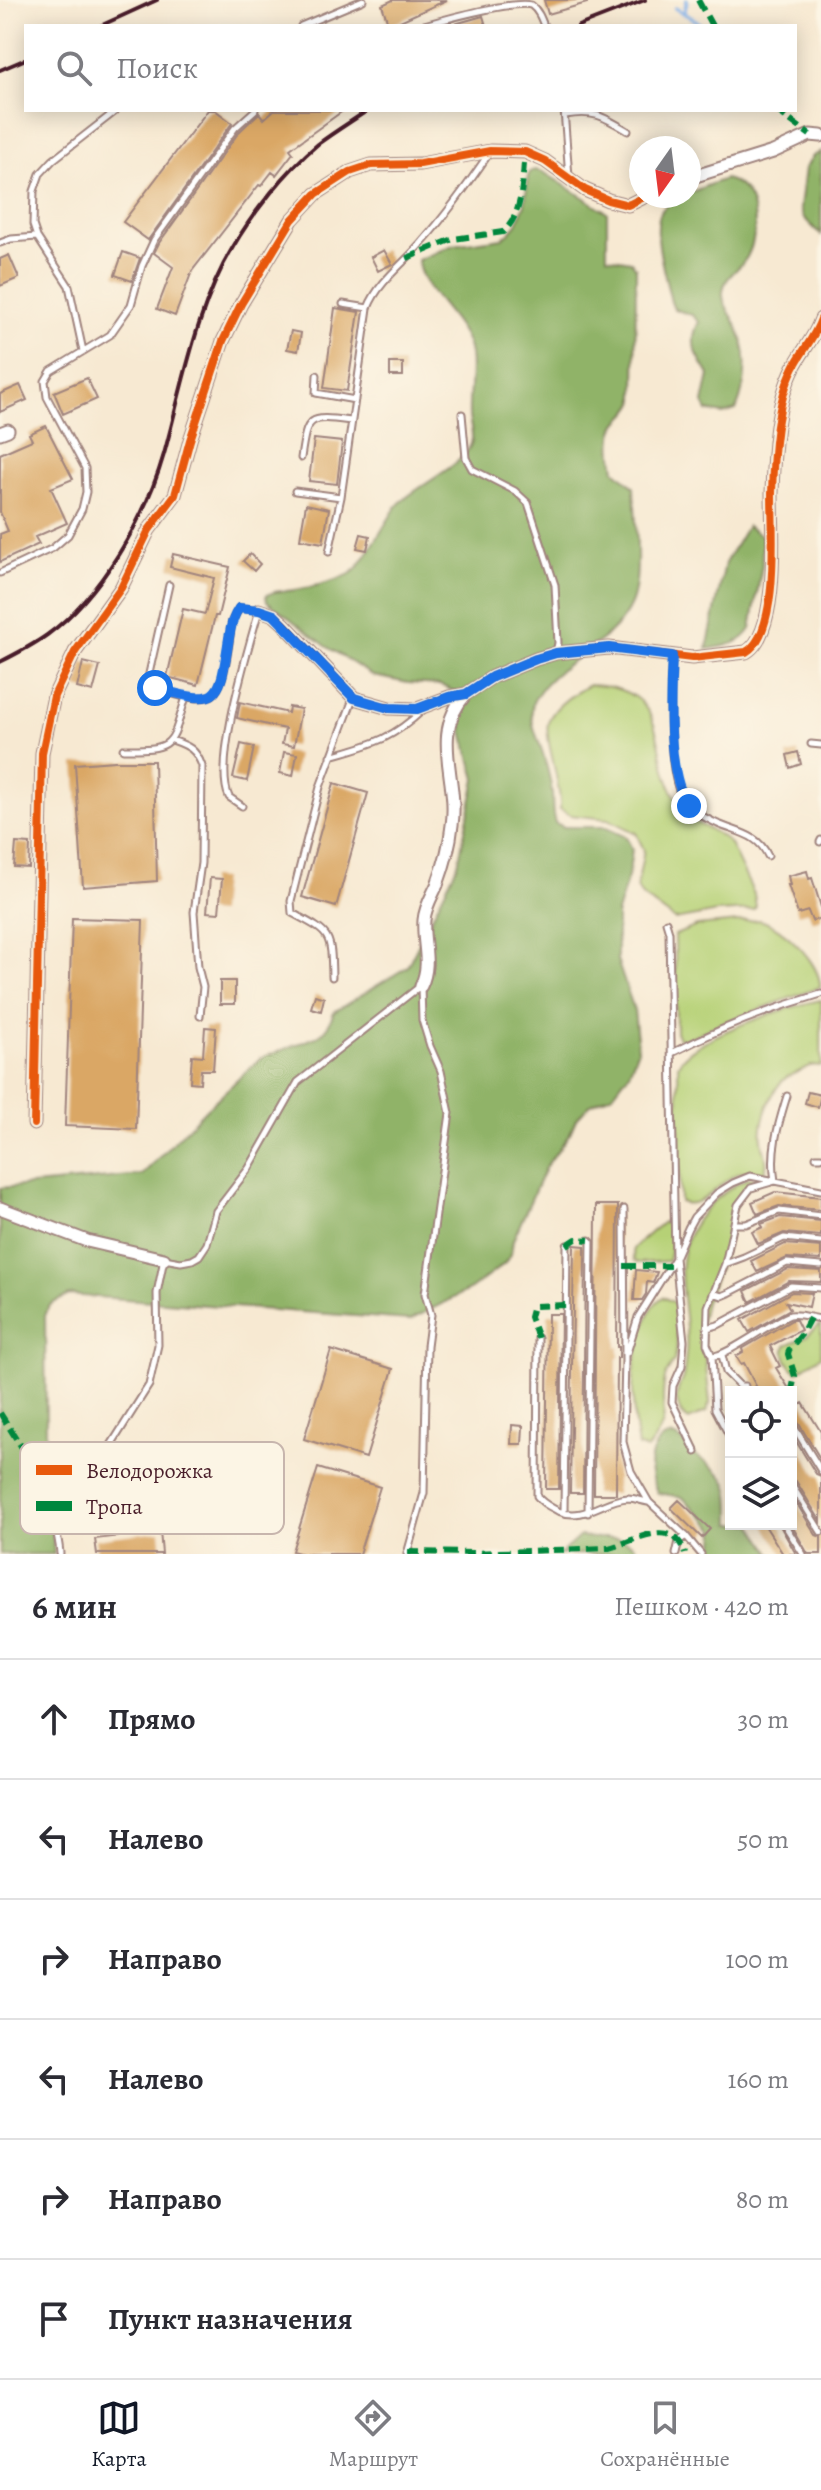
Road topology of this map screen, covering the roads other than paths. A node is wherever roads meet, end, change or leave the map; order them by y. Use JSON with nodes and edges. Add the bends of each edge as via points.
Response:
{"nodes":[{"id":1,"x":363,"y":0,"type":"edge"},
{"id":2,"x":306,"y":24,"type":"edge"},
{"id":3,"x":427,"y":24,"type":"edge"},
{"id":4,"x":543,"y":24,"type":"edge"},
{"id":5,"x":114,"y":112,"type":"edge"},
{"id":6,"x":253,"y":112,"type":"edge"},
{"id":7,"x":564,"y":112,"type":"edge"},
{"id":8,"x":628,"y":131,"type":"dead end"},
{"id":9,"x":815,"y":136,"type":"edge"},
{"id":10,"x":490,"y":151,"type":"junction"},
{"id":11,"x":701,"y":172,"type":"edge"},
{"id":12,"x":569,"y":177,"type":"junction"},
{"id":13,"x":629,"y":204,"type":"edge"},
{"id":14,"x":37,"y":237,"type":"junction"},
{"id":15,"x":0,"y":243,"type":"edge"},
{"id":16,"x":343,"y":304,"type":"dead end"},
{"id":17,"x":368,"y":308,"type":"junction"},
{"id":18,"x":821,"y":319,"type":"edge"},
{"id":19,"x":83,"y":351,"type":"junction"},
{"id":20,"x":317,"y":375,"type":"dead end"},
{"id":21,"x":355,"y":400,"type":"junction"},
{"id":22,"x":462,"y":414,"type":"dead end"},
{"id":23,"x":351,"y":421,"type":"junction"},
{"id":24,"x":301,"y":458,"type":"dead end"},
{"id":25,"x":295,"y":491,"type":"dead end"},
{"id":26,"x":341,"y":497,"type":"junction"},
{"id":27,"x":329,"y":552,"type":"dead end"},
{"id":28,"x":0,"y":573,"type":"edge"},
{"id":29,"x":169,"y":585,"type":"dead end"},
{"id":30,"x":259,"y":610,"type":"junction"},
{"id":31,"x":556,"y":653,"type":"junction"},
{"id":32,"x":672,"y":656,"type":"junction"},
{"id":33,"x":466,"y":694,"type":"junction"},
{"id":34,"x":186,"y":697,"type":"junction"},
{"id":35,"x":354,"y":698,"type":"junction"},
{"id":36,"x":426,"y":706,"type":"junction"},
{"id":37,"x":172,"y":740,"type":"junction"},
{"id":38,"x":811,"y":744,"type":"dead end"},
{"id":39,"x":821,"y":745,"type":"edge"},
{"id":40,"x":123,"y":749,"type":"dead end"},
{"id":41,"x":331,"y":756,"type":"junction"},
{"id":42,"x":242,"y":806,"type":"dead end"},
{"id":43,"x":768,"y":856,"type":"dead end"},
{"id":44,"x":666,"y":922,"type":"dead end"},
{"id":45,"x":332,"y":977,"type":"dead end"},
{"id":46,"x":421,"y":986,"type":"junction"},
{"id":47,"x":821,"y":994,"type":"edge"},
{"id":48,"x":200,"y":1016,"type":"dead end"},
{"id":49,"x":672,"y":1053,"type":"junction"},
{"id":50,"x":787,"y":1096,"type":"dead end"},
{"id":51,"x":34,"y":1124,"type":"dead end"},
{"id":52,"x":775,"y":1181,"type":"junction"},
{"id":53,"x":821,"y":1190,"type":"edge"},
{"id":54,"x":0,"y":1208,"type":"edge"},
{"id":55,"x":624,"y":1209,"type":"dead end"},
{"id":56,"x":821,"y":1216,"type":"edge"},
{"id":57,"x":734,"y":1224,"type":"junction"},
{"id":58,"x":589,"y":1240,"type":"dead end"},
{"id":59,"x":821,"y":1242,"type":"edge"},
{"id":60,"x":567,"y":1245,"type":"dead end"},
{"id":61,"x":675,"y":1258,"type":"junction"},
{"id":62,"x":164,"y":1259,"type":"junction"},
{"id":63,"x":725,"y":1264,"type":"junction"},
{"id":64,"x":821,"y":1266,"type":"edge"},
{"id":65,"x":821,"y":1288,"type":"edge"},
{"id":66,"x":713,"y":1293,"type":"junction"},
{"id":67,"x":821,"y":1319,"type":"edge"},
{"id":68,"x":707,"y":1328,"type":"junction"},
{"id":69,"x":538,"y":1338,"type":"dead end"},
{"id":70,"x":722,"y":1355,"type":"junction"},
{"id":71,"x":712,"y":1356,"type":"junction"},
{"id":72,"x":625,"y":1360,"type":"junction"},
{"id":73,"x":740,"y":1386,"type":"edge"},
{"id":74,"x":725,"y":1428,"type":"edge"},
{"id":75,"x":797,"y":1432,"type":"edge"},
{"id":76,"x":113,"y":1442,"type":"edge"},
{"id":77,"x":696,"y":1452,"type":"dead end"},
{"id":78,"x":821,"y":1471,"type":"edge"},
{"id":79,"x":797,"y":1494,"type":"edge"},
{"id":80,"x":649,"y":1502,"type":"junction"},
{"id":81,"x":564,"y":1513,"type":"junction"},
{"id":82,"x":588,"y":1513,"type":"junction"},
{"id":83,"x":788,"y":1530,"type":"edge"},
{"id":84,"x":821,"y":1532,"type":"edge"},
{"id":85,"x":56,"y":1534,"type":"edge"},
{"id":86,"x":686,"y":1536,"type":"junction"},
{"id":87,"x":60,"y":1554,"type":"edge"},
{"id":88,"x":407,"y":1554,"type":"edge"},
{"id":89,"x":676,"y":1554,"type":"edge"},
{"id":90,"x":701,"y":1554,"type":"edge"},
{"id":91,"x":803,"y":1554,"type":"edge"}],
"edges":[{"from":1,"to":2,"type":"lane"},
{"from":3,"to":4,"type":"lane","via":[[518,1],[530,4]]},
{"from":5,"to":14,"type":"lane","via":[[40,174],[32,210]]},
{"from":6,"to":19,"type":"lane","via":[[235,128],[154,240],[128,311],[110,335]]},
{"from":7,"to":8,"type":"lane","via":[[599,114]]},
{"from":7,"to":12,"type":"lane"},
{"from":9,"to":11,"type":"street"},
{"from":10,"to":12,"type":"street","via":[[525,152]]},
{"from":10,"to":17,"type":"lane","via":[[446,215],[378,288]]},
{"from":10,"to":51,"type":"street","via":[[350,172],[316,194],[292,220],[223,341],[175,495],[149,530],[121,588],[75,652],[54,696],[42,753]]},
{"from":12,"to":13,"type":"street","via":[[585,190]]},
{"from":14,"to":15,"type":"lane"},
{"from":14,"to":19,"type":"lane","via":[[69,286]]},
{"from":16,"to":17,"type":"lane"},
{"from":17,"to":21,"type":"lane"},
{"from":18,"to":32,"type":"street","via":[[783,395],[772,492],[774,561],[759,636],[752,648],[736,655]]},
{"from":19,"to":28,"type":"lane","via":[[51,371],[45,381],[47,397],[85,468],[82,509],[68,535],[53,548]]},
{"from":20,"to":21,"type":"lane","via":[[316,393]]},
{"from":21,"to":23,"type":"lane"},
{"from":22,"to":31,"type":"lane","via":[[472,469],[528,503],[555,585]]},
{"from":23,"to":24,"type":"lane","via":[[312,421],[305,430]]},
{"from":23,"to":26,"type":"lane"},
{"from":25,"to":26,"type":"lane"},
{"from":26,"to":27,"type":"lane"},
{"from":29,"to":34,"type":"lane","via":[[148,678],[155,688]]},
{"from":30,"to":34,"type":"lane","via":[[239,608],[235,613],[215,694]]},
{"from":30,"to":35,"type":"street","via":[[284,624]]},
{"from":30,"to":42,"type":"lane","via":[[229,724],[225,781],[229,797]]},
{"from":31,"to":32,"type":"street","via":[[609,648]]},
{"from":31,"to":33,"type":"street","via":[[502,672]]},
{"from":32,"to":43,"type":"lane","via":[[673,751],[681,795],[699,814],[760,841]]},
{"from":33,"to":36,"type":"street"},
{"from":33,"to":46,"type":"street","via":[[447,732],[453,822],[426,910],[427,972]]},
{"from":34,"to":37,"type":"lane"},
{"from":35,"to":36,"type":"street","via":[[389,708]]},
{"from":35,"to":41,"type":"lane"},
{"from":36,"to":41,"type":"lane","via":[[387,739]]},
{"from":37,"to":40,"type":"lane","via":[[164,747]]},
{"from":37,"to":48,"type":"lane","via":[[190,746],[202,766],[201,863],[194,912],[203,987]]},
{"from":38,"to":39,"type":"lane"},
{"from":41,"to":45,"type":"lane","via":[[291,901],[292,913],[319,927],[331,942]]},
{"from":44,"to":49,"type":"lane"},
{"from":46,"to":62,"type":"lane","via":[[298,1082],[249,1168],[216,1211],[204,1250],[192,1260]]},
{"from":46,"to":88,"type":"lane","via":[[422,1020],[450,1113],[425,1294],[431,1315],[424,1493]]},
{"from":47,"to":49,"type":"lane","via":[[723,1028]]},
{"from":49,"to":61,"type":"lane"},
{"from":50,"to":52,"type":"lane","via":[[773,1157]]},
{"from":52,"to":53,"type":"lane"},
{"from":52,"to":57,"type":"lane","via":[[744,1195]]},
{"from":52,"to":61,"type":"lane","via":[[750,1176],[717,1193],[694,1217]]},
{"from":54,"to":62,"type":"street","via":[[87,1241]]},
{"from":55,"to":72,"type":"lane"},
{"from":56,"to":57,"type":"lane","via":[[779,1211]]},
{"from":57,"to":63,"type":"lane"},
{"from":58,"to":82,"type":"lane"},
{"from":59,"to":63,"type":"lane","via":[[784,1238]]},
{"from":60,"to":81,"type":"lane"},
{"from":61,"to":72,"type":"lane","via":[[638,1317]]},
{"from":61,"to":77,"type":"lane","via":[[684,1341],[671,1396]]},
{"from":62,"to":76,"type":"lane","via":[[157,1293],[158,1345],[149,1385]]},
{"from":63,"to":66,"type":"lane"},
{"from":64,"to":66,"type":"lane","via":[[787,1263],[722,1296]]},
{"from":65,"to":68,"type":"lane","via":[[791,1286]]},
{"from":66,"to":68,"type":"lane"},
{"from":67,"to":70,"type":"lane","via":[[793,1314]]},
{"from":68,"to":71,"type":"lane"},
{"from":69,"to":81,"type":"lane","via":[[537,1496]]},
{"from":70,"to":71,"type":"lane"},
{"from":70,"to":73,"type":"lane","via":[[726,1372]]},
{"from":71,"to":74,"type":"lane","via":[[715,1409]]},
{"from":72,"to":80,"type":"lane","via":[[623,1442],[631,1471]]},
{"from":75,"to":78,"type":"lane"},
{"from":79,"to":84,"type":"lane"},
{"from":80,"to":82,"type":"lane","via":[[629,1498]]},
{"from":80,"to":86,"type":"lane"},
{"from":81,"to":82,"type":"lane"},
{"from":83,"to":91,"type":"lane"},
{"from":85,"to":87,"type":"lane"},
{"from":86,"to":89,"type":"lane"},
{"from":86,"to":90,"type":"lane"}]}
